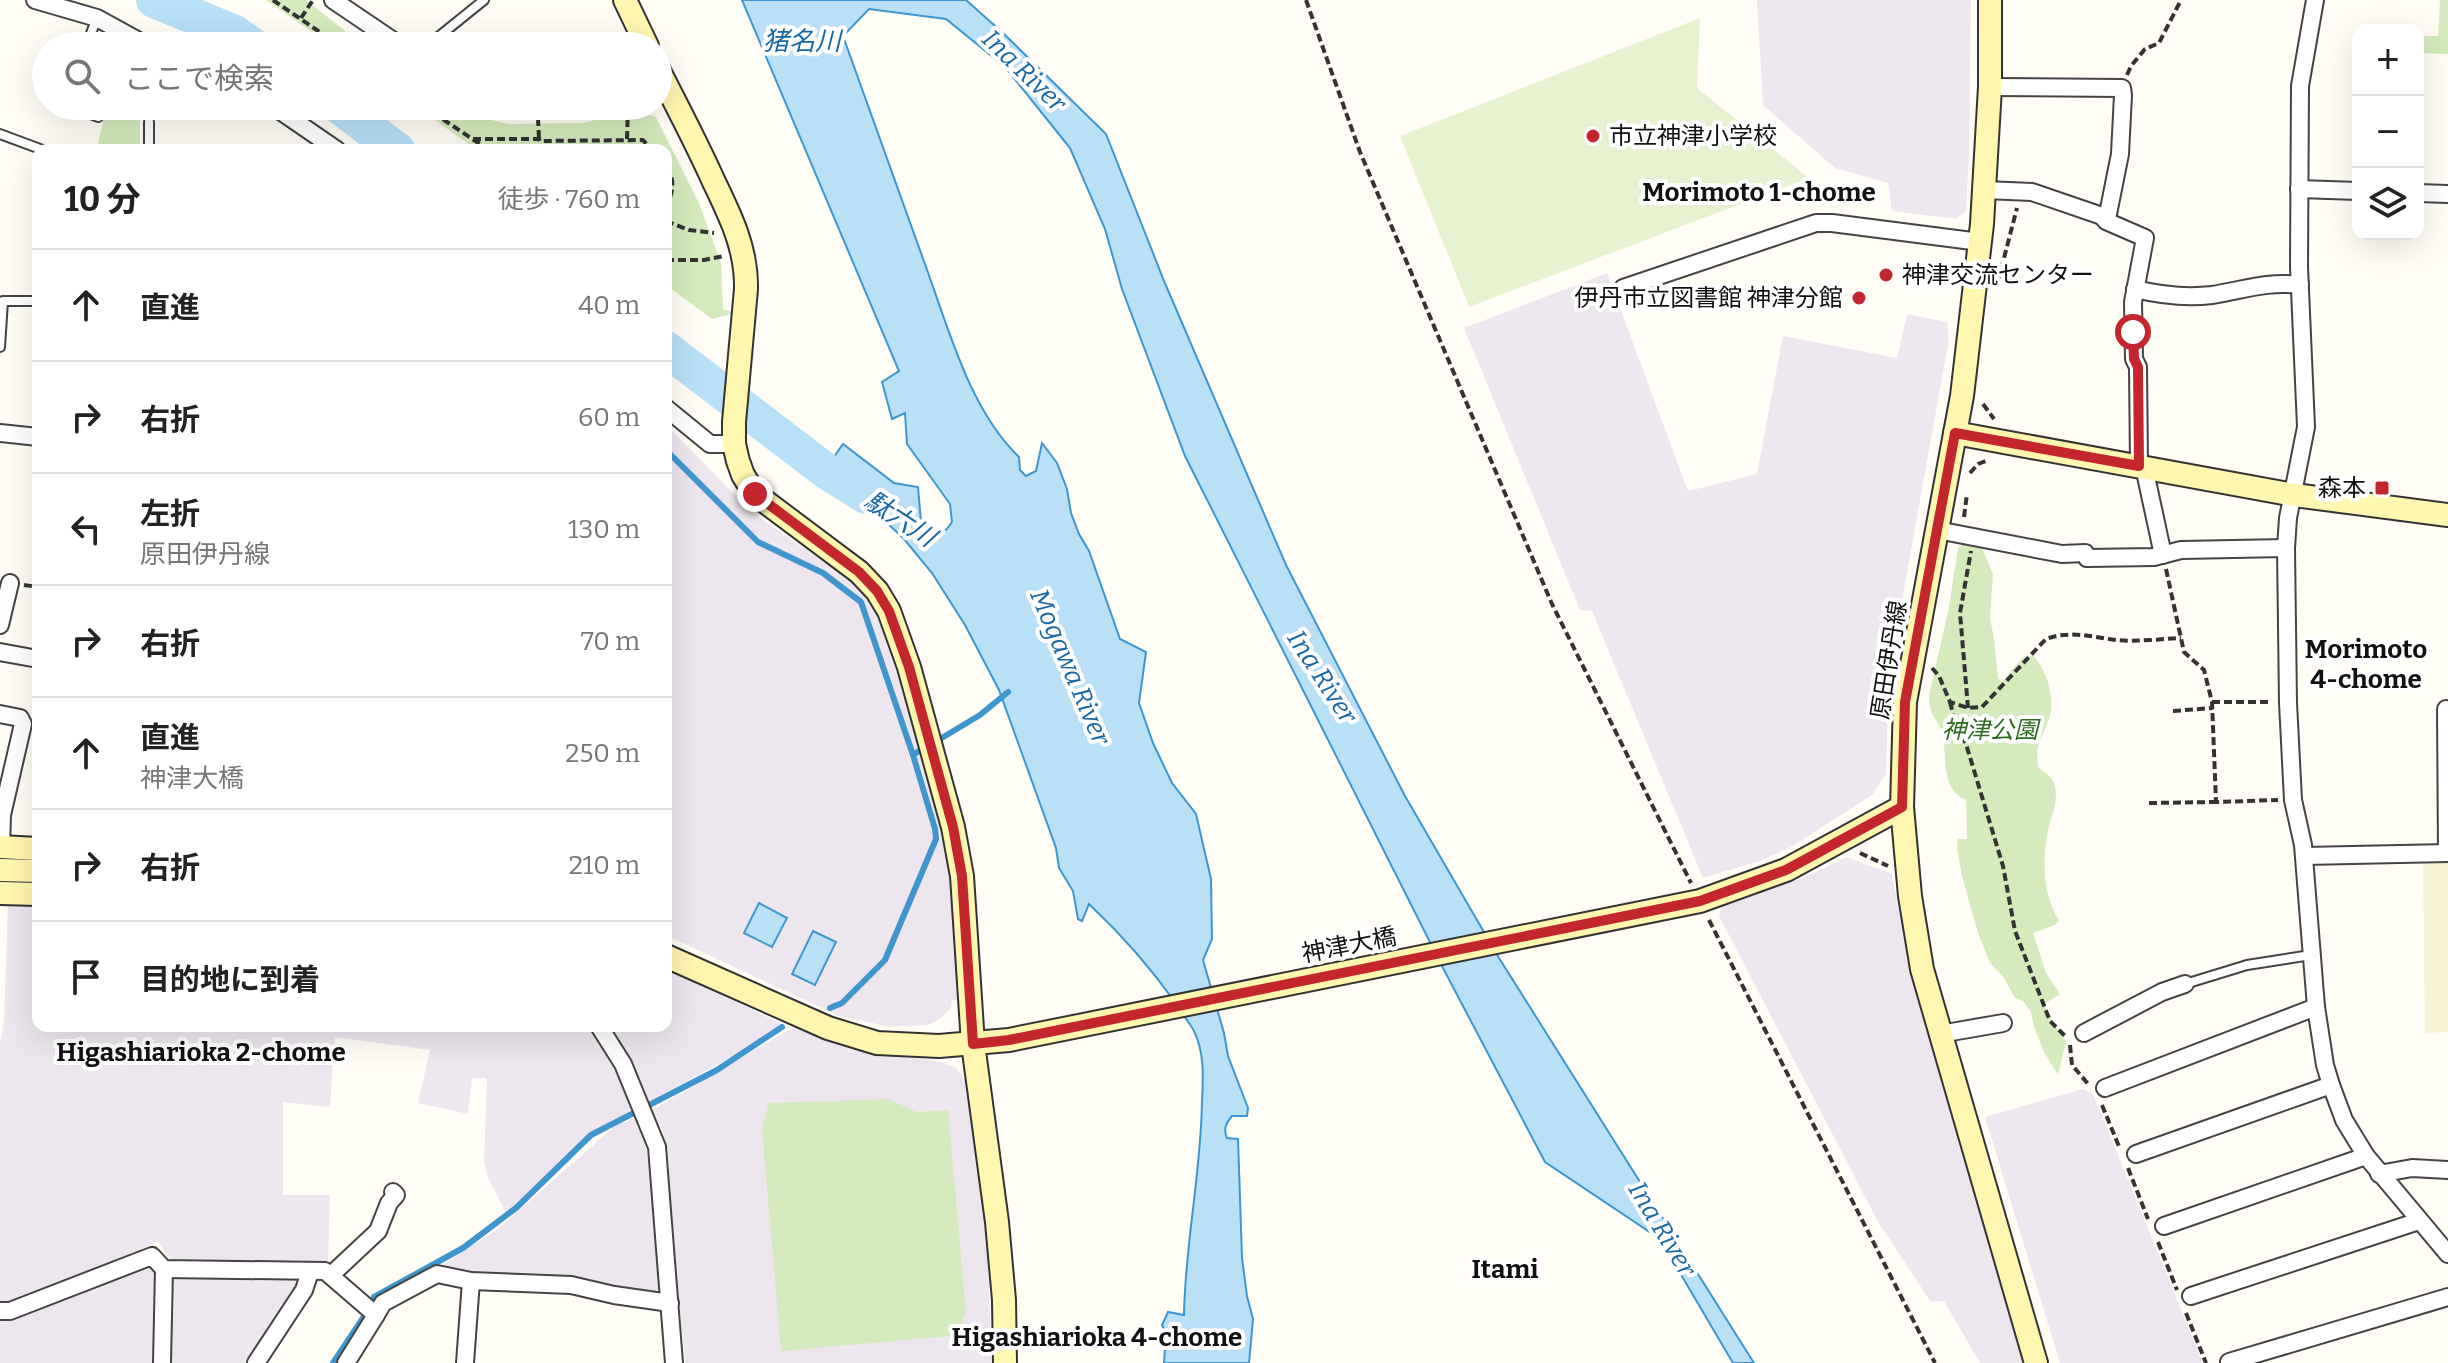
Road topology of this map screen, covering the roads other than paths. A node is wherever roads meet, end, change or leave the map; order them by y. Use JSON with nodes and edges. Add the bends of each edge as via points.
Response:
{"nodes":[{"id":1,"x":35,"y":0,"type":"edge"},
{"id":2,"x":333,"y":0,"type":"edge"},
{"id":3,"x":484,"y":0,"type":"edge"},
{"id":4,"x":625,"y":0,"type":"edge"},
{"id":5,"x":1990,"y":0,"type":"edge"},
{"id":6,"x":2315,"y":0,"type":"edge"},
{"id":7,"x":97,"y":18,"type":"junction"},
{"id":8,"x":92,"y":32,"type":"edge"},
{"id":9,"x":122,"y":32,"type":"edge"},
{"id":10,"x":380,"y":32,"type":"edge"},
{"id":11,"x":444,"y":32,"type":"edge"},
{"id":12,"x":640,"y":32,"type":"edge"},
{"id":13,"x":1990,"y":87,"type":"junction"},
{"id":14,"x":672,"y":97,"type":"edge"},
{"id":15,"x":293,"y":120,"type":"edge"},
{"id":16,"x":149,"y":122,"type":"dead end"},
{"id":17,"x":0,"y":134,"type":"edge"},
{"id":18,"x":149,"y":144,"type":"edge"},
{"id":19,"x":328,"y":144,"type":"edge"},
{"id":20,"x":32,"y":146,"type":"edge"},
{"id":21,"x":2299,"y":189,"type":"junction"},
{"id":22,"x":1985,"y":190,"type":"junction"},
{"id":23,"x":2352,"y":191,"type":"edge"},
{"id":24,"x":2424,"y":193,"type":"edge"},
{"id":25,"x":2448,"y":194,"type":"edge"},
{"id":26,"x":2102,"y":216,"type":"junction"},
{"id":27,"x":1980,"y":242,"type":"junction"},
{"id":28,"x":2300,"y":285,"type":"junction"},
{"id":29,"x":1623,"y":288,"type":"dead end"},
{"id":30,"x":2135,"y":289,"type":"junction"},
{"id":31,"x":32,"y":301,"type":"edge"},
{"id":32,"x":0,"y":347,"type":"edge"},
{"id":33,"x":672,"y":413,"type":"edge"},
{"id":34,"x":0,"y":433,"type":"edge"},
{"id":35,"x":734,"y":433,"type":"junction"},
{"id":36,"x":1955,"y":433,"type":"junction"},
{"id":37,"x":32,"y":436,"type":"edge"},
{"id":38,"x":2142,"y":466,"type":"junction"},
{"id":39,"x":2294,"y":495,"type":"junction"},
{"id":40,"x":2448,"y":515,"type":"edge"},
{"id":41,"x":1937,"y":530,"type":"junction"},
{"id":42,"x":2286,"y":548,"type":"junction"},
{"id":43,"x":2163,"y":555,"type":"junction"},
{"id":44,"x":10,"y":583,"type":"dead end"},
{"id":45,"x":0,"y":625,"type":"edge"},
{"id":46,"x":0,"y":652,"type":"edge"},
{"id":47,"x":32,"y":658,"type":"edge"},
{"id":48,"x":2446,"y":709,"type":"edge"},
{"id":49,"x":0,"y":714,"type":"edge"},
{"id":50,"x":2447,"y":755,"type":"edge"},
{"id":51,"x":1902,"y":807,"type":"junction"},
{"id":52,"x":0,"y":847,"type":"edge"},
{"id":53,"x":32,"y":849,"type":"edge"},
{"id":54,"x":2447,"y":853,"type":"edge"},
{"id":55,"x":2304,"y":856,"type":"junction"},
{"id":56,"x":0,"y":870,"type":"edge"},
{"id":57,"x":32,"y":871,"type":"edge"},
{"id":58,"x":0,"y":893,"type":"edge"},
{"id":59,"x":32,"y":894,"type":"edge"},
{"id":60,"x":2311,"y":955,"type":"junction"},
{"id":61,"x":672,"y":959,"type":"edge"},
{"id":62,"x":2185,"y":984,"type":"joint"},
{"id":63,"x":2316,"y":1007,"type":"junction"},
{"id":64,"x":2003,"y":1023,"type":"dead end"},
{"id":65,"x":603,"y":1032,"type":"edge"},
{"id":66,"x":2084,"y":1033,"type":"dead end"},
{"id":67,"x":1940,"y":1034,"type":"junction"},
{"id":68,"x":973,"y":1044,"type":"junction"},
{"id":69,"x":2331,"y":1085,"type":"junction"},
{"id":70,"x":2105,"y":1088,"type":"dead end"},
{"id":71,"x":2136,"y":1154,"type":"dead end"},
{"id":72,"x":2366,"y":1156,"type":"junction"},
{"id":73,"x":2448,"y":1170,"type":"edge"},
{"id":74,"x":2379,"y":1174,"type":"junction"},
{"id":75,"x":393,"y":1192,"type":"dead end"},
{"id":76,"x":2419,"y":1221,"type":"junction"},
{"id":77,"x":2164,"y":1226,"type":"dead end"},
{"id":78,"x":2448,"y":1254,"type":"edge"},
{"id":79,"x":164,"y":1269,"type":"junction"},
{"id":80,"x":310,"y":1272,"type":"junction"},
{"id":81,"x":331,"y":1275,"type":"junction"},
{"id":82,"x":471,"y":1281,"type":"junction"},
{"id":83,"x":2191,"y":1296,"type":"dead end"},
{"id":84,"x":2448,"y":1297,"type":"edge"},
{"id":85,"x":670,"y":1303,"type":"junction"},
{"id":86,"x":0,"y":1311,"type":"edge"},
{"id":87,"x":376,"y":1315,"type":"junction"},
{"id":88,"x":2229,"y":1362,"type":"edge"},
{"id":89,"x":162,"y":1363,"type":"edge"},
{"id":90,"x":256,"y":1363,"type":"edge"},
{"id":91,"x":346,"y":1363,"type":"edge"},
{"id":92,"x":465,"y":1363,"type":"edge"},
{"id":93,"x":674,"y":1363,"type":"edge"},
{"id":94,"x":1005,"y":1363,"type":"edge"},
{"id":95,"x":2036,"y":1363,"type":"edge"}],
"edges":[{"from":1,"to":7,"type":"street"},
{"from":2,"to":10,"type":"street"},
{"from":3,"to":11,"type":"lane"},
{"from":4,"to":12,"type":"street"},
{"from":5,"to":13,"type":"street","name":"原田伊丹線"},
{"from":6,"to":21,"type":"street","via":[[2300,86]]},
{"from":7,"to":8,"type":"lane"},
{"from":7,"to":9,"type":"street"},
{"from":13,"to":22,"type":"street","name":"原田伊丹線"},
{"from":13,"to":26,"type":"street","via":[[2122,88],[2120,154],[2108,214]]},
{"from":14,"to":35,"type":"street","via":[[734,223],[747,271]]},
{"from":15,"to":19,"type":"street"},
{"from":16,"to":18,"type":"lane"},
{"from":17,"to":20,"type":"lane"},
{"from":21,"to":23,"type":"street"},
{"from":21,"to":28,"type":"street"},
{"from":22,"to":26,"type":"street","via":[[2032,192]]},
{"from":22,"to":27,"type":"street","name":"原田伊丹線"},
{"from":24,"to":25,"type":"street"},
{"from":26,"to":30,"type":"street","via":[[2145,238]]},
{"from":27,"to":29,"type":"street","via":[[1816,223]]},
{"from":27,"to":36,"type":"street","name":"原田伊丹線"},
{"from":28,"to":30,"type":"street","via":[[2266,283],[2183,297]]},
{"from":28,"to":39,"type":"street","via":[[2306,427]]},
{"from":30,"to":38,"type":"street"},
{"from":31,"to":32,"type":"lane","via":[[3,301]]},
{"from":33,"to":35,"type":"street","via":[[710,444]]},
{"from":34,"to":37,"type":"street"},
{"from":35,"to":68,"type":"street","via":[[743,475],[755,494],[859,572],[889,611],[953,827],[962,876]]},
{"from":36,"to":38,"type":"street"},
{"from":36,"to":41,"type":"street","name":"原田伊丹線"},
{"from":38,"to":39,"type":"street"},
{"from":38,"to":43,"type":"street"},
{"from":39,"to":40,"type":"street"},
{"from":39,"to":42,"type":"street"},
{"from":41,"to":43,"type":"street","via":[[2062,554],[2085,553],[2087,558]]},
{"from":41,"to":51,"type":"street","name":"原田伊丹線","via":[[1905,702]]},
{"from":42,"to":43,"type":"street"},
{"from":42,"to":55,"type":"street","via":[[2293,800]]},
{"from":44,"to":45,"type":"street"},
{"from":46,"to":47,"type":"street"},
{"from":48,"to":50,"type":"street"},
{"from":49,"to":52,"type":"street","via":[[20,718],[23,724]]},
{"from":50,"to":54,"type":"street"},
{"from":51,"to":67,"type":"street","name":"原田伊丹線","via":[[1922,969]]},
{"from":51,"to":68,"type":"street","name":"神津大橋","via":[[1786,870],[1700,901]]},
{"from":52,"to":53,"type":"street"},
{"from":54,"to":55,"type":"street"},
{"from":55,"to":60,"type":"street"},
{"from":56,"to":57,"type":"street"},
{"from":58,"to":59,"type":"street"},
{"from":60,"to":62,"type":"lane","via":[[2247,965]]},
{"from":60,"to":63,"type":"street"},
{"from":61,"to":68,"type":"street","name":"神津大橋","via":[[849,1036],[902,1046]]},
{"from":62,"to":66,"type":"street"},
{"from":63,"to":69,"type":"street"},
{"from":63,"to":70,"type":"street"},
{"from":64,"to":67,"type":"street"},
{"from":65,"to":85,"type":"street","via":[[623,1064],[657,1147]]},
{"from":67,"to":95,"type":"street","name":"原田伊丹線"},
{"from":68,"to":94,"type":"street","via":[[997,1222]]},
{"from":69,"to":71,"type":"street"},
{"from":69,"to":72,"type":"street"},
{"from":72,"to":74,"type":"street"},
{"from":72,"to":77,"type":"street"},
{"from":73,"to":74,"type":"street","via":[[2412,1168]]},
{"from":74,"to":76,"type":"street"},
{"from":75,"to":81,"type":"street","via":[[378,1231]]},
{"from":76,"to":78,"type":"street"},
{"from":76,"to":83,"type":"street"},
{"from":79,"to":80,"type":"street"},
{"from":79,"to":86,"type":"street","via":[[152,1256]]},
{"from":79,"to":89,"type":"street"},
{"from":80,"to":81,"type":"street"},
{"from":80,"to":90,"type":"street","via":[[304,1290]]},
{"from":81,"to":87,"type":"street"},
{"from":82,"to":85,"type":"street","via":[[571,1285]]},
{"from":82,"to":87,"type":"street","via":[[437,1274],[383,1303]]},
{"from":82,"to":92,"type":"street"},
{"from":84,"to":88,"type":"street"},
{"from":85,"to":93,"type":"street"},
{"from":87,"to":91,"type":"street"}]}
